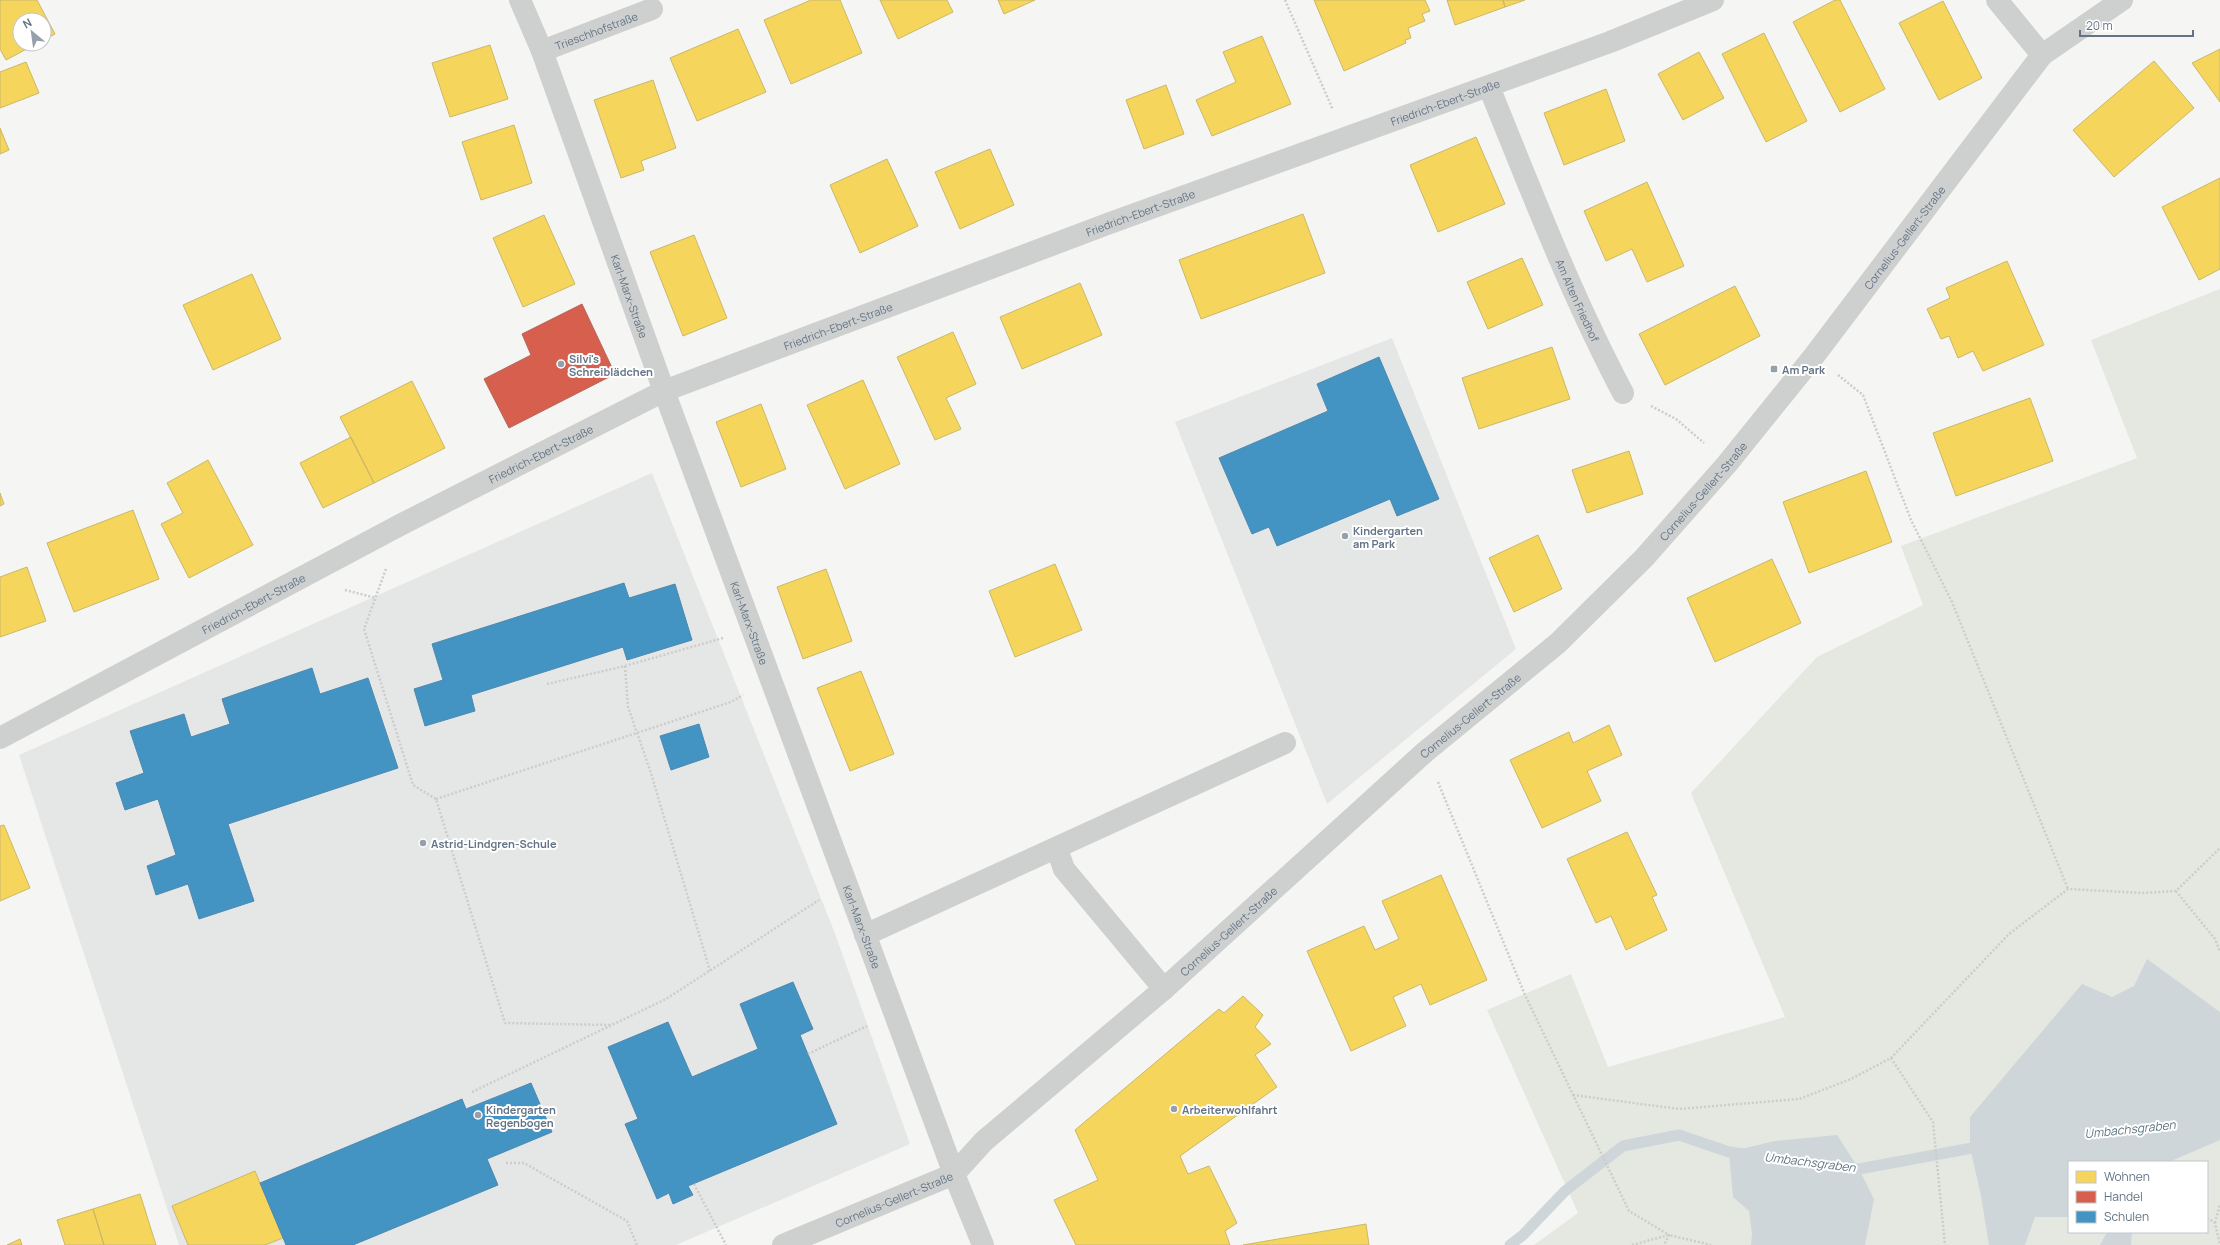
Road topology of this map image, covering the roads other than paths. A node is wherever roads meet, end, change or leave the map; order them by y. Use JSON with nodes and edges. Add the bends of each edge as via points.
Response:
{"nodes":[{"id":1,"x":520,"y":0,"type":"edge"},
{"id":2,"x":1713,"y":0,"type":"edge"},
{"id":3,"x":1997,"y":0,"type":"edge"},
{"id":4,"x":2122,"y":0,"type":"edge"},
{"id":5,"x":652,"y":9,"type":"dead end"},
{"id":6,"x":542,"y":51,"type":"junction"},
{"id":7,"x":2042,"y":55,"type":"junction"},
{"id":8,"x":1489,"y":87,"type":"junction"},
{"id":9,"x":664,"y":391,"type":"junction"},
{"id":10,"x":1624,"y":393,"type":"road end"},
{"id":11,"x":0,"y":738,"type":"edge"},
{"id":12,"x":1285,"y":743,"type":"dead end"},
{"id":13,"x":1057,"y":849,"type":"junction"},
{"id":14,"x":865,"y":935,"type":"junction"},
{"id":15,"x":1164,"y":989,"type":"junction"},
{"id":16,"x":954,"y":1174,"type":"junction"},
{"id":17,"x":783,"y":1245,"type":"edge"},
{"id":18,"x":983,"y":1245,"type":"edge"}],
"edges":[{"from":1,"to":6,"type":"street","name":"Karl-Marx-Straße"},
{"from":2,"to":8,"type":"street","name":"Friedrich-Ebert-Straße"},
{"from":3,"to":7,"type":"street"},
{"from":4,"to":7,"type":"street","name":"Cornelius-Gellert-Straße"},
{"from":5,"to":6,"type":"street","name":"Trieschhofstraße"},
{"from":6,"to":9,"type":"street","name":"Karl-Marx-Straße"},
{"from":7,"to":15,"type":"street","name":"Cornelius-Gellert-Straße","via":[[1814,356],[1727,464],[1644,558],[1558,643],[1425,752]]},
{"from":8,"to":9,"type":"street","name":"Friedrich-Ebert-Straße","via":[[1110,222]]},
{"from":8,"to":10,"type":"street","name":"Am Alten Friedhof","via":[[1576,296]]},
{"from":9,"to":11,"type":"street","name":"Friedrich-Ebert-Straße","via":[[402,524]]},
{"from":9,"to":14,"type":"street","name":"Karl-Marx-Straße"},
{"from":12,"to":13,"type":"street"},
{"from":13,"to":14,"type":"street"},
{"from":13,"to":15,"type":"street","via":[[1064,869]]},
{"from":14,"to":16,"type":"street","name":"Karl-Marx-Straße"},
{"from":15,"to":16,"type":"street","name":"Cornelius-Gellert-Straße","via":[[984,1140]]},
{"from":16,"to":17,"type":"street","name":"Cornelius-Gellert-Straße"},
{"from":16,"to":18,"type":"street","name":"Karl-Marx-Straße"}]}
